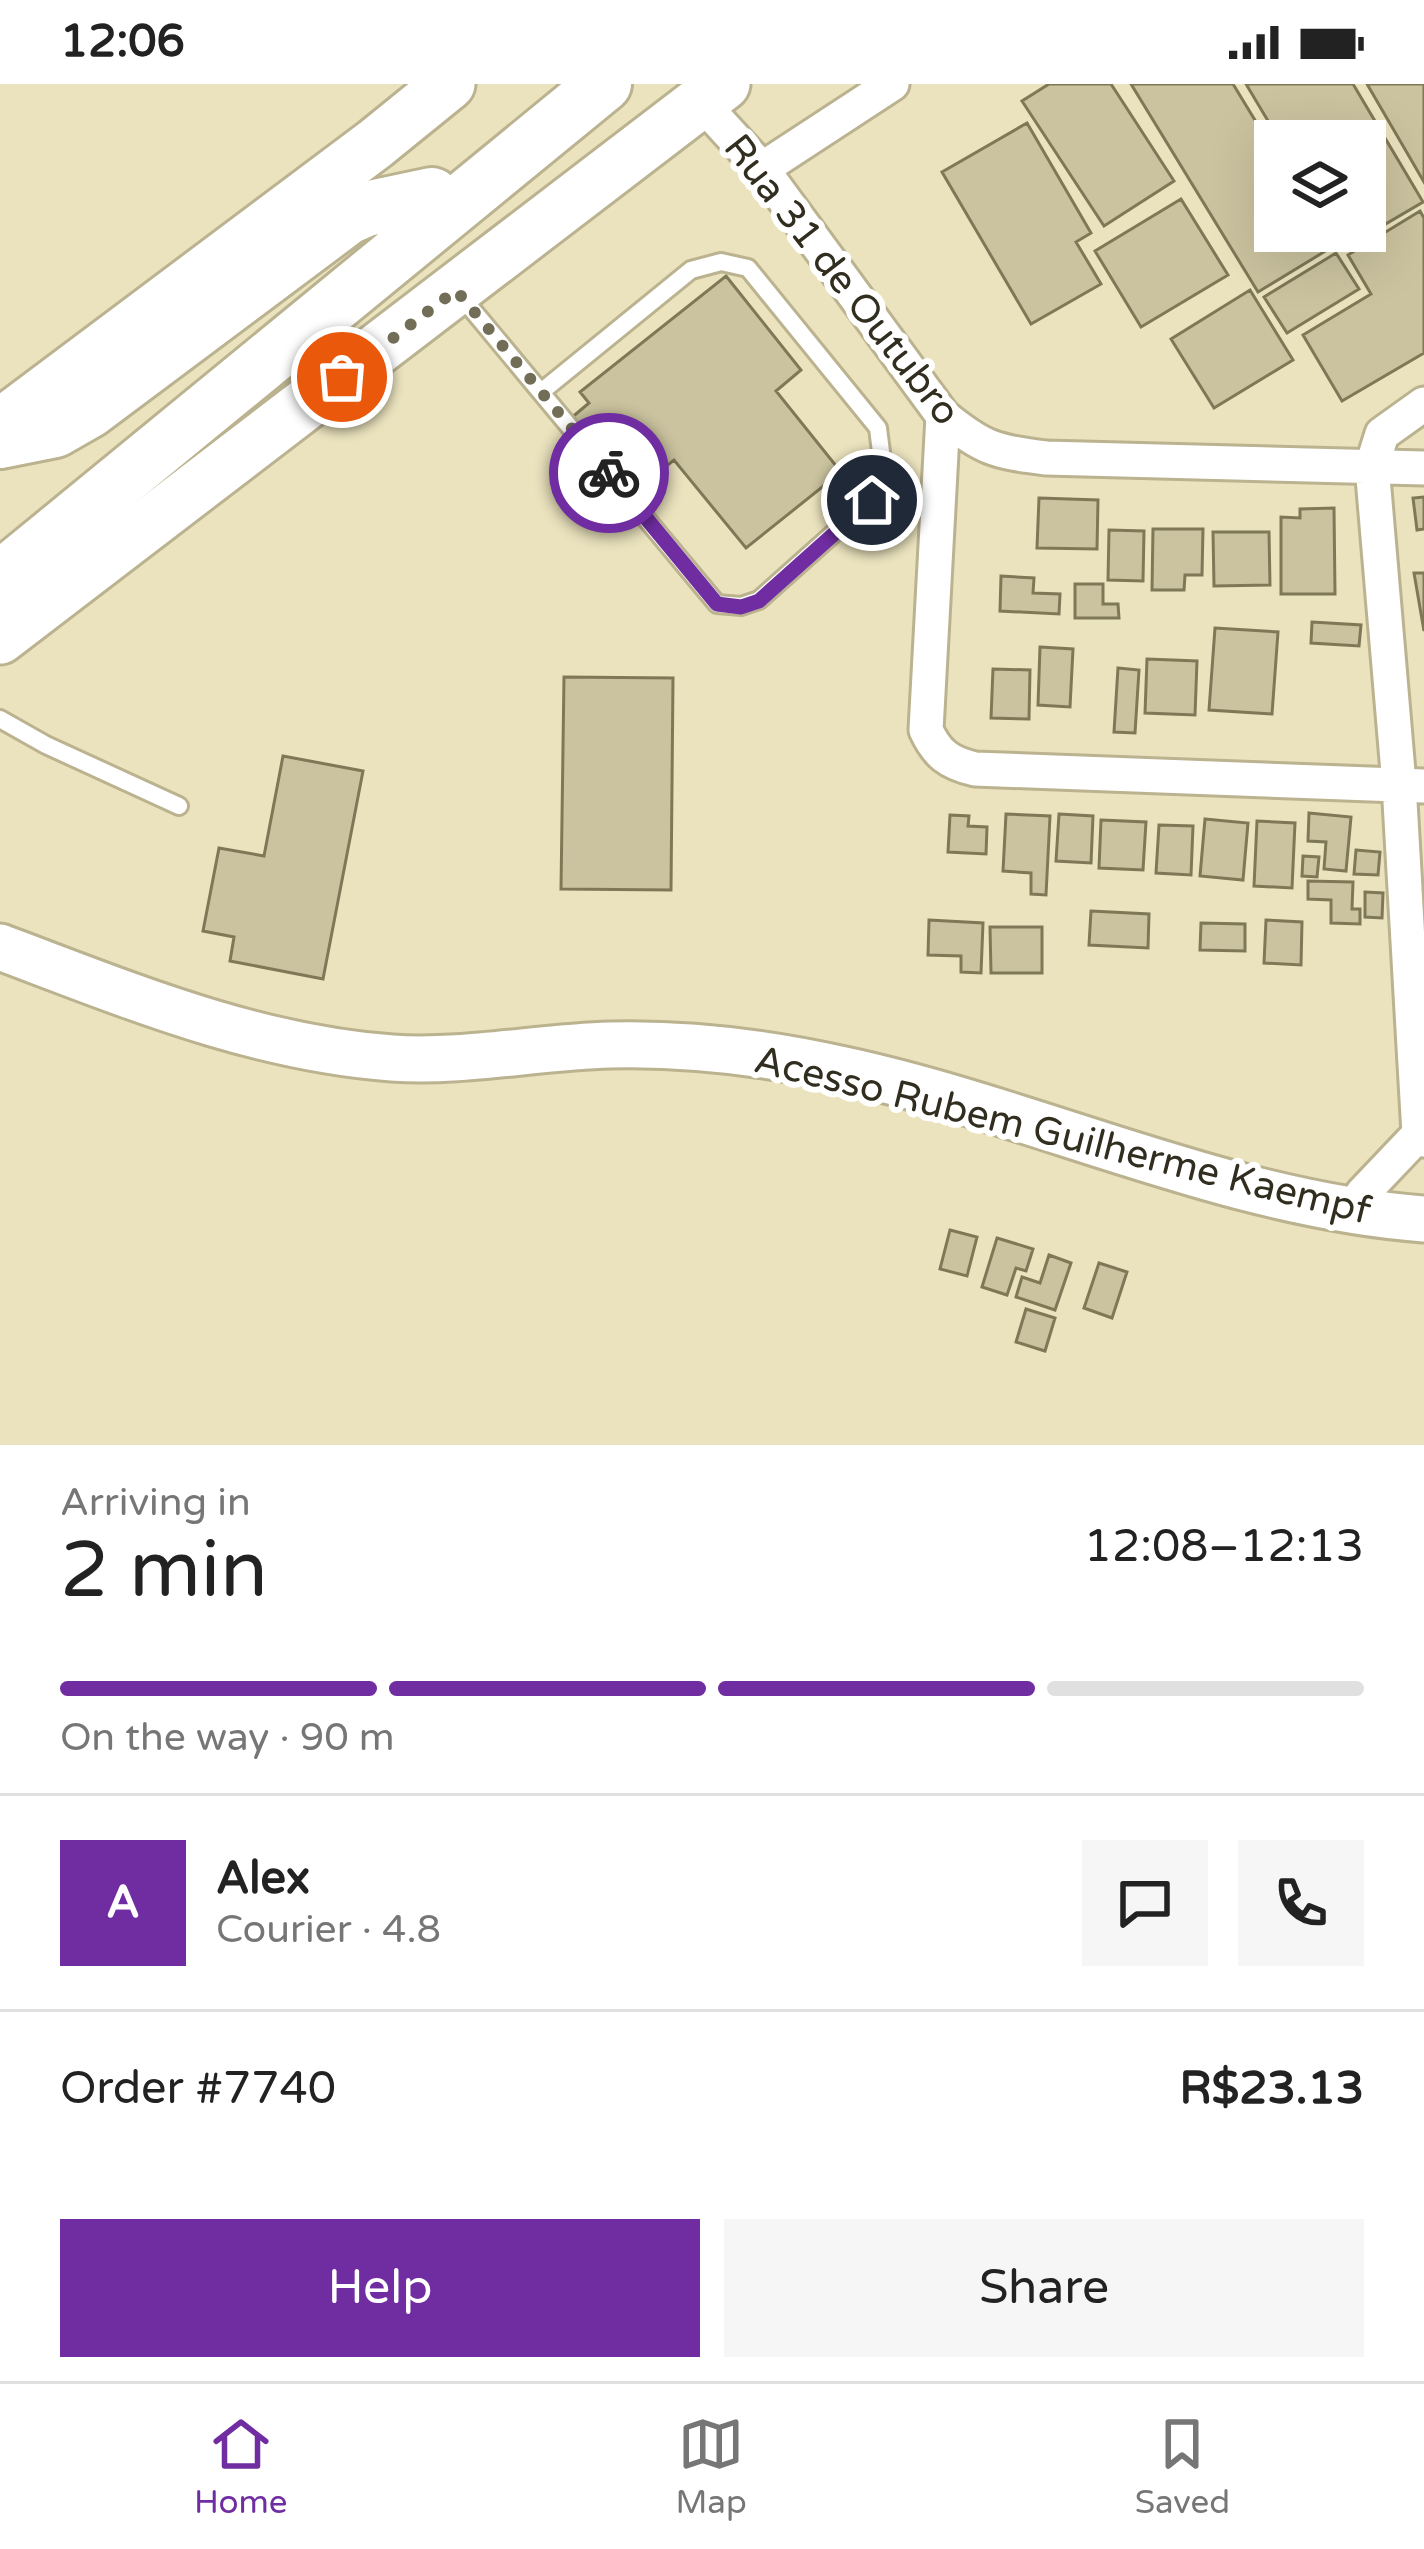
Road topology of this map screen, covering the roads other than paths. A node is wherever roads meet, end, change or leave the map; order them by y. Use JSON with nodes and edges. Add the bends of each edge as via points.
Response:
{"nodes":[{"id":1,"x":567,"y":84,"type":"edge"},
{"id":2,"x":604,"y":84,"type":"edge"},
{"id":3,"x":892,"y":84,"type":"edge"},
{"id":4,"x":441,"y":88,"type":"edge"},
{"id":5,"x":712,"y":92,"type":"edge"},
{"id":6,"x":762,"y":169,"type":"junction"},
{"id":7,"x":432,"y":195,"type":"junction"},
{"id":8,"x":456,"y":290,"type":"junction"},
{"id":9,"x":541,"y":392,"type":"junction"},
{"id":10,"x":1424,"y":404,"type":"edge"},
{"id":11,"x":943,"y":416,"type":"junction"},
{"id":12,"x":0,"y":424,"type":"edge"},
{"id":13,"x":0,"y":441,"type":"edge"},
{"id":14,"x":1372,"y":466,"type":"junction"},
{"id":15,"x":1424,"y":468,"type":"edge"},
{"id":16,"x":0,"y":548,"type":"edge"},
{"id":17,"x":0,"y":579,"type":"edge"},
{"id":18,"x":0,"y":638,"type":"edge"},
{"id":19,"x":0,"y":719,"type":"edge"},
{"id":20,"x":1411,"y":785,"type":"edge"},
{"id":21,"x":179,"y":806,"type":"dead end"},
{"id":22,"x":0,"y":947,"type":"edge"},
{"id":23,"x":1422,"y":1137,"type":"edge"},
{"id":24,"x":1358,"y":1213,"type":"junction"},
{"id":25,"x":1424,"y":1219,"type":"edge"}],
"edges":[{"from":1,"to":7,"type":"highway"},
{"from":2,"to":17,"type":"highway"},
{"from":3,"to":6,"type":"street"},
{"from":4,"to":12,"type":"main road"},
{"from":5,"to":6,"type":"street","name":"Rua 31 de Outubro"},
{"from":5,"to":8,"type":"main road"},
{"from":6,"to":11,"type":"street","name":"Rua 31 de Outubro"},
{"from":7,"to":13,"type":"highway","via":[[348,217],[90,410],[55,430]]},
{"from":7,"to":16,"type":"highway"},
{"from":8,"to":9,"type":"lane"},
{"from":8,"to":18,"type":"main road"},
{"from":9,"to":9,"type":"lane","via":[[717,604],[759,601],[872,500],[883,467],[878,428],[748,268],[721,262],[692,270]]},
{"from":10,"to":14,"type":"street","via":[[1382,434]]},
{"from":11,"to":14,"type":"street","name":"Rua 31 de Outubro","via":[[978,444],[1011,454]]},
{"from":11,"to":20,"type":"street","via":[[926,730],[952,764]]},
{"from":14,"to":15,"type":"street","name":"Rua 31 de Outubro"},
{"from":14,"to":20,"type":"street"},
{"from":19,"to":21,"type":"lane"},
{"from":20,"to":23,"type":"street"},
{"from":22,"to":24,"type":"main road","name":"Acesso Rubem Guilherme Kaempf","via":[[175,1013],[331,1052],[398,1058],[612,1045],[728,1050],[845,1070]]},
{"from":23,"to":24,"type":"street","via":[[1362,1194]]},
{"from":24,"to":25,"type":"main road","name":"Acesso Rubem Guilherme Kaempf"}]}
